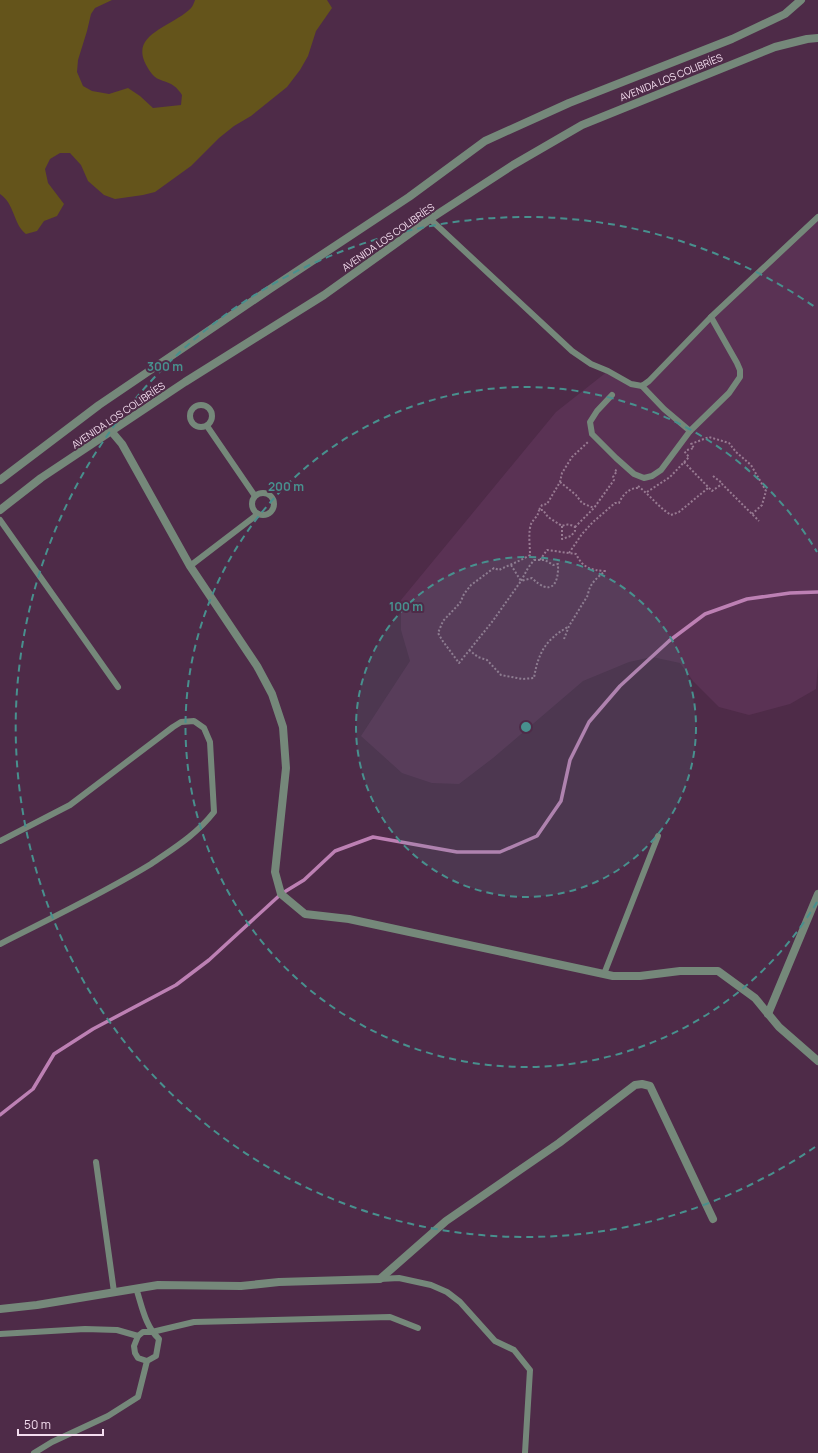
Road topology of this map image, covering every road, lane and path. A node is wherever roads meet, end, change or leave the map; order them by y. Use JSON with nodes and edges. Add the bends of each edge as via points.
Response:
{"nodes":[{"id":1,"x":800,"y":0,"type":"edge"},
{"id":2,"x":818,"y":38,"type":"edge"},
{"id":3,"x":818,"y":217,"type":"edge"},
{"id":4,"x":430,"y":219,"type":"junction"},
{"id":5,"x":711,"y":317,"type":"junction"},
{"id":6,"x":642,"y":386,"type":"junction"},
{"id":7,"x":612,"y":395,"type":"dead end"},
{"id":8,"x":207,"y":426,"type":"dead end"},
{"id":9,"x":111,"y":431,"type":"junction"},
{"id":10,"x":690,"y":431,"type":"junction"},
{"id":11,"x":592,"y":444,"type":"dead end"},
{"id":12,"x":684,"y":462,"type":"junction"},
{"id":13,"x":612,"y":468,"type":"dead end"},
{"id":14,"x":713,"y":476,"type":"dead end"},
{"id":15,"x":0,"y":480,"type":"edge"},
{"id":16,"x":560,"y":482,"type":"junction"},
{"id":17,"x":722,"y":484,"type":"junction"},
{"id":18,"x":641,"y":488,"type":"dead end"},
{"id":19,"x":708,"y":488,"type":"junction"},
{"id":20,"x":255,"y":496,"type":"junction"},
{"id":21,"x":594,"y":508,"type":"junction"},
{"id":22,"x":0,"y":510,"type":"edge"},
{"id":23,"x":539,"y":510,"type":"junction"},
{"id":24,"x":258,"y":514,"type":"junction"},
{"id":25,"x":752,"y":514,"type":"junction"},
{"id":26,"x":0,"y":520,"type":"edge"},
{"id":27,"x":759,"y":520,"type":"dead end"},
{"id":28,"x":562,"y":526,"type":"junction"},
{"id":29,"x":575,"y":527,"type":"junction"},
{"id":30,"x":569,"y":553,"type":"junction"},
{"id":31,"x":540,"y":560,"type":"junction"},
{"id":32,"x":511,"y":564,"type":"junction"},
{"id":33,"x":190,"y":566,"type":"junction"},
{"id":34,"x":521,"y":581,"type":"junction"},
{"id":35,"x":570,"y":626,"type":"junction"},
{"id":36,"x":564,"y":639,"type":"dead end"},
{"id":37,"x":469,"y":650,"type":"junction"},
{"id":38,"x":118,"y":687,"type":"dead end"},
{"id":39,"x":658,"y":836,"type":"dead end"},
{"id":40,"x":0,"y":841,"type":"edge"},
{"id":41,"x":818,"y":894,"type":"edge"},
{"id":42,"x":0,"y":944,"type":"edge"},
{"id":43,"x":604,"y":974,"type":"junction"},
{"id":44,"x":768,"y":1014,"type":"junction"},
{"id":45,"x":818,"y":1061,"type":"edge"},
{"id":46,"x":96,"y":1162,"type":"dead end"},
{"id":47,"x":713,"y":1219,"type":"dead end"},
{"id":48,"x":380,"y":1279,"type":"junction"},
{"id":49,"x":136,"y":1288,"type":"junction"},
{"id":50,"x":114,"y":1292,"type":"junction"},
{"id":51,"x":0,"y":1309,"type":"edge"},
{"id":52,"x":418,"y":1328,"type":"dead end"},
{"id":53,"x":152,"y":1332,"type":"junction"},
{"id":54,"x":0,"y":1334,"type":"edge"},
{"id":55,"x":138,"y":1336,"type":"junction"},
{"id":56,"x":147,"y":1361,"type":"junction"},
{"id":57,"x":34,"y":1453,"type":"edge"},
{"id":58,"x":525,"y":1453,"type":"edge"}],
"edges":[{"from":1,"to":15,"type":"street","name":"AVENIDA LOS COLIBRÍES","via":[[785,14],[732,39],[569,103],[484,141],[409,197],[99,405]]},
{"from":2,"to":4,"type":"street","name":"AVENIDA LOS COLIBRÍES","via":[[775,47],[582,125],[513,165]]},
{"from":3,"to":5,"type":"lane"},
{"from":4,"to":6,"type":"lane","via":[[572,351],[630,384]]},
{"from":4,"to":9,"type":"street","name":"AVENIDA LOS COLIBRÍES","via":[[324,295],[184,382]]},
{"from":5,"to":6,"type":"lane"},
{"from":5,"to":10,"type":"lane","via":[[738,363],[740,378],[729,393]]},
{"from":6,"to":10,"type":"lane"},
{"from":7,"to":10,"type":"lane","via":[[590,422],[592,434],[634,474],[644,478],[661,470]]},
{"from":8,"to":20,"type":"lane"},
{"from":9,"to":22,"type":"street","name":"AVENIDA LOS COLIBRÍES","via":[[41,478]]},
{"from":9,"to":33,"type":"street","via":[[122,444]]},
{"from":11,"to":16,"type":"path","via":[[588,442],[572,457],[562,472]]},
{"from":12,"to":19,"type":"path"},
{"from":12,"to":19,"type":"path","via":[[670,477],[647,492],[654,501],[671,515],[679,512]]},
{"from":12,"to":25,"type":"path","via":[[689,457],[684,451],[694,448],[691,444],[709,437],[730,443],[751,465],[766,491],[762,504]]},
{"from":13,"to":21,"type":"path","via":[[617,471],[614,480]]},
{"from":14,"to":17,"type":"path"},
{"from":16,"to":21,"type":"path","via":[[582,503]]},
{"from":16,"to":23,"type":"path","via":[[547,504],[542,505]]},
{"from":17,"to":19,"type":"path","via":[[712,491]]},
{"from":17,"to":25,"type":"path"},
{"from":18,"to":30,"type":"path","via":[[634,488],[623,495],[619,503],[615,503],[593,522]]},
{"from":20,"to":24,"type":"lane","via":[[252,508]]},
{"from":20,"to":24,"type":"lane","via":[[262,492],[266,493],[275,502],[270,513]]},
{"from":21,"to":29,"type":"path"},
{"from":23,"to":28,"type":"path"},
{"from":23,"to":32,"type":"path","via":[[530,531],[530,555]]},
{"from":24,"to":33,"type":"lane"},
{"from":25,"to":27,"type":"path"},
{"from":26,"to":38,"type":"lane"},
{"from":28,"to":29,"type":"path","via":[[572,524]]},
{"from":28,"to":29,"type":"path","via":[[562,539],[571,536]]},
{"from":30,"to":31,"type":"path","via":[[547,550]]},
{"from":30,"to":35,"type":"path","via":[[576,554],[581,564],[605,571],[594,581]]},
{"from":31,"to":34,"type":"path","via":[[534,560]]},
{"from":31,"to":34,"type":"path","via":[[553,565],[558,564],[559,576],[555,584],[541,587],[532,578]]},
{"from":32,"to":34,"type":"path"},
{"from":32,"to":37,"type":"path","via":[[499,570],[494,568],[481,576],[443,621],[438,633],[459,663]]},
{"from":33,"to":43,"type":"street","via":[[257,666],[272,694],[283,727],[286,768],[275,872],[281,894],[305,914],[349,919]]},
{"from":34,"to":37,"type":"path"},
{"from":35,"to":36,"type":"path"},
{"from":35,"to":37,"type":"path","via":[[547,643],[540,654],[534,678],[522,679],[501,675],[487,660]]},
{"from":39,"to":43,"type":"lane"},
{"from":40,"to":42,"type":"lane","via":[[70,805],[181,722],[194,721],[204,728],[210,742],[214,812],[204,825],[183,843],[95,897]]},
{"from":41,"to":44,"type":"street"},
{"from":43,"to":44,"type":"street","via":[[640,976],[680,971],[718,971],[755,998]]},
{"from":44,"to":45,"type":"street"},
{"from":46,"to":50,"type":"lane"},
{"from":47,"to":48,"type":"street","via":[[650,1086],[635,1085],[560,1143],[446,1221]]},
{"from":48,"to":49,"type":"street","via":[[279,1282],[241,1286],[158,1285]]},
{"from":48,"to":58,"type":"lane","via":[[399,1278],[431,1285],[447,1292],[460,1302],[495,1341],[514,1350],[530,1370]]},
{"from":49,"to":50,"type":"street"},
{"from":49,"to":53,"type":"lane"},
{"from":50,"to":51,"type":"street"},
{"from":52,"to":53,"type":"lane","via":[[390,1317],[194,1322]]},
{"from":53,"to":55,"type":"lane","via":[[143,1332]]},
{"from":53,"to":56,"type":"lane","via":[[159,1339],[158,1348],[156,1356]]},
{"from":54,"to":55,"type":"lane","via":[[85,1329],[117,1330]]},
{"from":55,"to":56,"type":"lane","via":[[134,1346],[135,1352],[138,1358]]},
{"from":56,"to":57,"type":"lane","via":[[138,1397],[108,1416]]}]}
